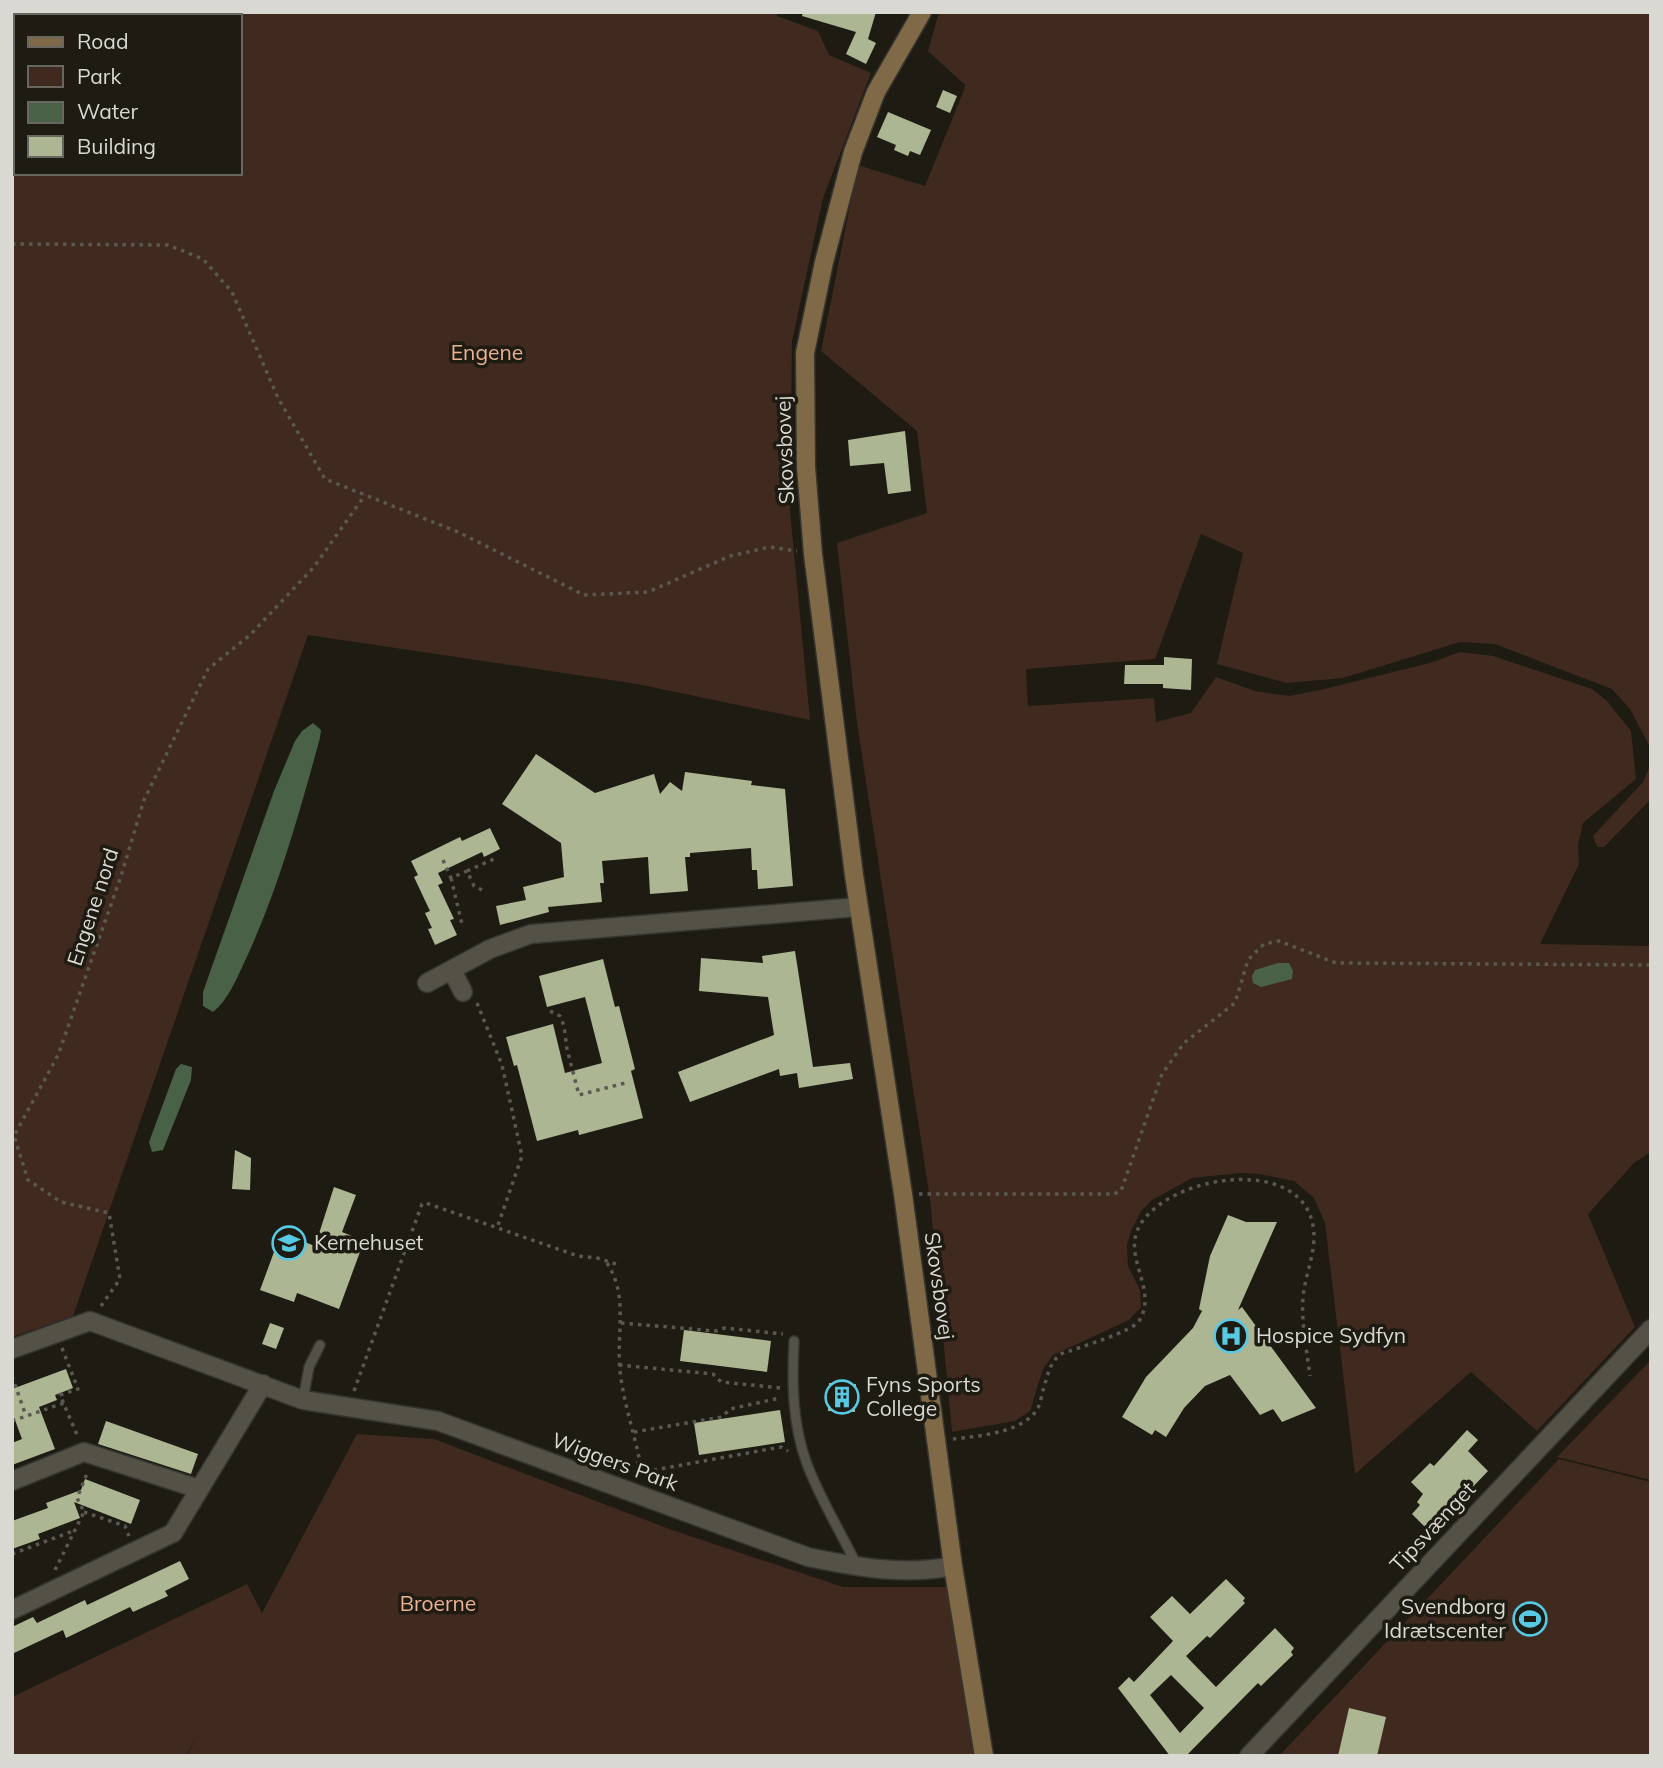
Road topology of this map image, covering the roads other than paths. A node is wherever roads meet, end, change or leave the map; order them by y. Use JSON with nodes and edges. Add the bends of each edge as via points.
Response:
{"nodes":[{"id":1,"x":922,"y":12,"type":"edge"},
{"id":2,"x":859,"y":906,"type":"junction"},
{"id":3,"x":452,"y":970,"type":"junction"},
{"id":4,"x":427,"y":983,"type":"dead end"},
{"id":5,"x":463,"y":992,"type":"road end"},
{"id":6,"x":1651,"y":1329,"type":"edge"},
{"id":7,"x":794,"y":1341,"type":"road end"},
{"id":8,"x":320,"y":1345,"type":"dead end"},
{"id":9,"x":12,"y":1349,"type":"edge"},
{"id":10,"x":263,"y":1384,"type":"junction"},
{"id":11,"x":303,"y":1400,"type":"junction"},
{"id":12,"x":12,"y":1481,"type":"edge"},
{"id":13,"x":199,"y":1489,"type":"junction"},
{"id":14,"x":953,"y":1566,"type":"junction"},
{"id":15,"x":858,"y":1567,"type":"junction"},
{"id":16,"x":12,"y":1610,"type":"edge"},
{"id":17,"x":984,"y":1756,"type":"edge"},
{"id":18,"x":1249,"y":1756,"type":"edge"}],
"edges":[{"from":1,"to":2,"type":"street","name":"Skovsbovej","via":[[876,92],[853,152],[805,353],[806,467],[813,554]]},
{"from":2,"to":3,"type":"street","via":[[531,934]]},
{"from":2,"to":14,"type":"street","name":"Skovsbovej"},
{"from":3,"to":4,"type":"street"},
{"from":3,"to":5,"type":"street"},
{"from":6,"to":18,"type":"street","name":"Tipsvænget"},
{"from":7,"to":15,"type":"lane","via":[[793,1393],[803,1452]]},
{"from":8,"to":11,"type":"lane","via":[[309,1367]]},
{"from":9,"to":10,"type":"street","name":"Wiggers Park","via":[[90,1321]]},
{"from":10,"to":11,"type":"street","name":"Wiggers Park"},
{"from":10,"to":13,"type":"street"},
{"from":11,"to":15,"type":"street","name":"Wiggers Park","via":[[438,1421],[808,1557]]},
{"from":12,"to":13,"type":"street","via":[[89,1454]]},
{"from":13,"to":16,"type":"street","via":[[173,1533]]},
{"from":14,"to":15,"type":"street","name":"Wiggers Park","via":[[922,1572]]},
{"from":14,"to":17,"type":"street","name":"Skovsbovej"}]}
